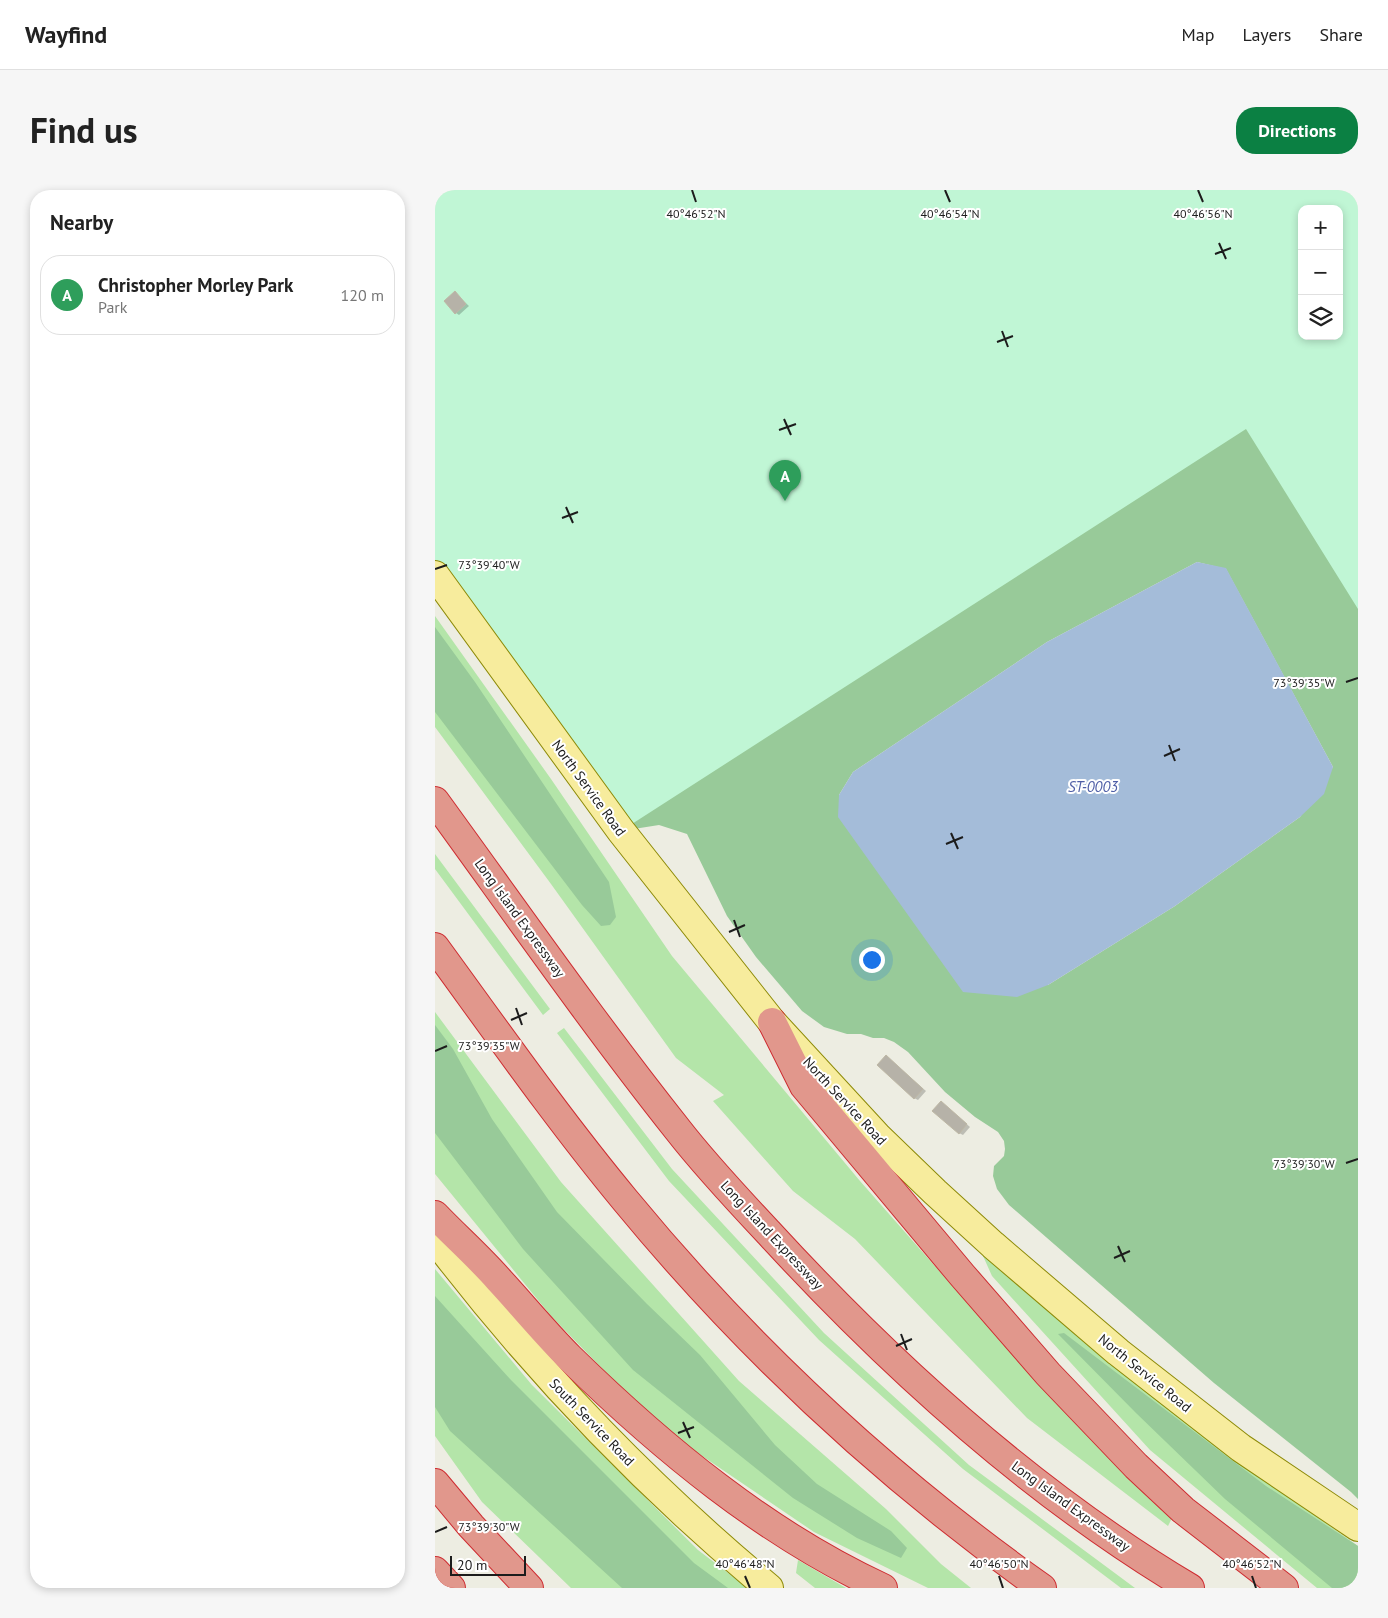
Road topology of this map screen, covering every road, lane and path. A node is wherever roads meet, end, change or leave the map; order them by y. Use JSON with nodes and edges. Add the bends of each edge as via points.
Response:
{"nodes":[{"id":1,"x":435,"y":574,"type":"edge"},
{"id":2,"x":435,"y":801,"type":"edge"},
{"id":3,"x":435,"y":947,"type":"edge"},
{"id":4,"x":772,"y":1022,"type":"junction"},
{"id":5,"x":435,"y":1215,"type":"edge"},
{"id":6,"x":435,"y":1239,"type":"edge"},
{"id":7,"x":435,"y":1484,"type":"edge"},
{"id":8,"x":1358,"y":1528,"type":"edge"},
{"id":9,"x":435,"y":1571,"type":"edge"},
{"id":10,"x":451,"y":1588,"type":"edge"},
{"id":11,"x":529,"y":1588,"type":"edge"},
{"id":12,"x":769,"y":1588,"type":"edge"},
{"id":13,"x":883,"y":1588,"type":"edge"},
{"id":14,"x":1042,"y":1588,"type":"edge"},
{"id":15,"x":1190,"y":1588,"type":"edge"},
{"id":16,"x":1284,"y":1588,"type":"edge"}],
"edges":[{"from":1,"to":4,"type":"main road","name":"North Service Road","via":[[621,832]]},
{"from":2,"to":15,"type":"highway","name":"Long Island Expressway","via":[[679,1132],[803,1270],[924,1387],[1009,1460],[1083,1517]]},
{"from":3,"to":14,"type":"highway","via":[[568,1128],[686,1271],[814,1401],[884,1464],[955,1523]]},
{"from":4,"to":8,"type":"main road","name":"North Service Road","via":[[877,1136],[1053,1297],[1218,1430]]},
{"from":4,"to":16,"type":"highway","via":[[805,1086],[1048,1374],[1183,1510]]},
{"from":5,"to":13,"type":"highway","via":[[569,1357],[672,1450],[783,1532]]},
{"from":6,"to":12,"type":"main road","name":"South Service Road","via":[[484,1302],[577,1408],[674,1505]]},
{"from":7,"to":11,"type":"highway"},
{"from":9,"to":10,"type":"highway"}]}
